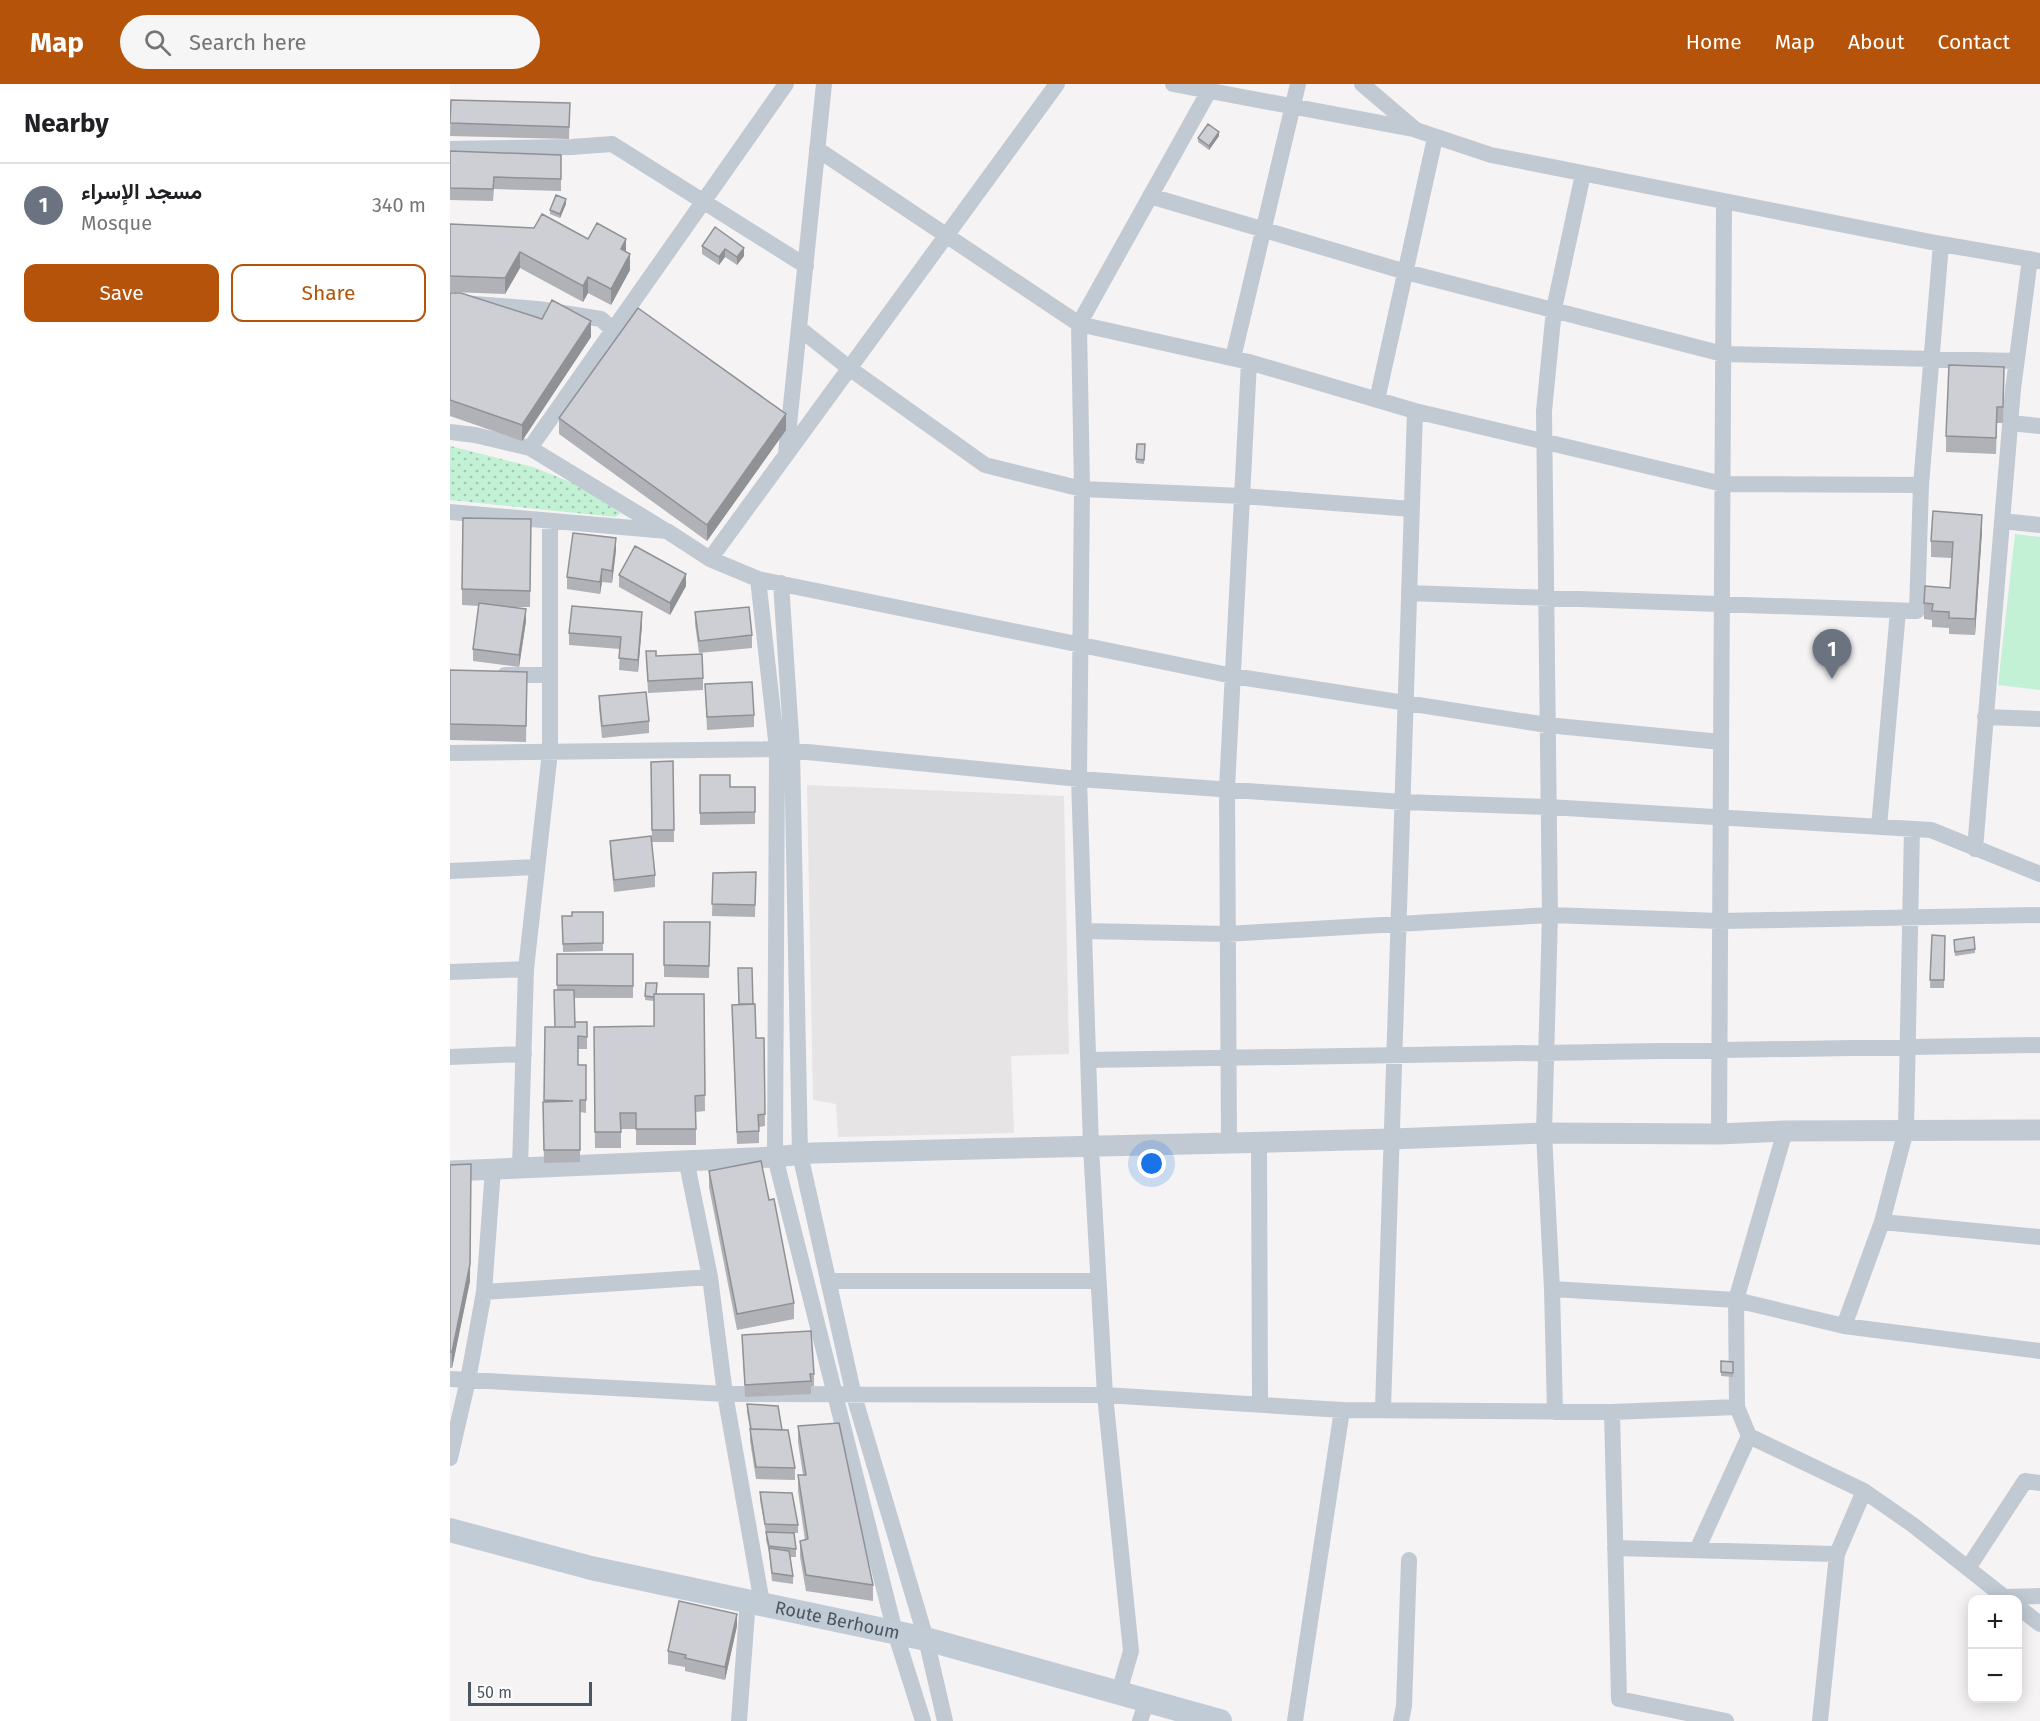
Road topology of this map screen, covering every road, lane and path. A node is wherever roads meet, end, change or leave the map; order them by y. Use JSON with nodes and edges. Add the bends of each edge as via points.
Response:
{"nodes":[{"id":1,"x":786,"y":84,"type":"edge"},
{"id":2,"x":824,"y":84,"type":"edge"},
{"id":3,"x":1057,"y":84,"type":"edge"},
{"id":4,"x":1173,"y":84,"type":"edge"},
{"id":5,"x":1298,"y":84,"type":"edge"},
{"id":6,"x":1362,"y":84,"type":"edge"},
{"id":7,"x":1209,"y":87,"type":"edge"},
{"id":8,"x":1293,"y":107,"type":"junction"},
{"id":9,"x":1416,"y":130,"type":"junction"},
{"id":10,"x":1435,"y":138,"type":"junction"},
{"id":11,"x":817,"y":148,"type":"junction"},
{"id":12,"x":450,"y":149,"type":"edge"},
{"id":13,"x":1583,"y":174,"type":"junction"},
{"id":14,"x":1150,"y":196,"type":"junction"},
{"id":15,"x":704,"y":200,"type":"junction"},
{"id":16,"x":1724,"y":202,"type":"junction"},
{"id":17,"x":1263,"y":230,"type":"junction"},
{"id":18,"x":945,"y":236,"type":"junction"},
{"id":19,"x":1941,"y":244,"type":"junction"},
{"id":20,"x":2035,"y":260,"type":"edge"},
{"id":21,"x":806,"y":266,"type":"junction"},
{"id":22,"x":1406,"y":272,"type":"junction"},
{"id":23,"x":450,"y":302,"type":"edge"},
{"id":24,"x":1554,"y":309,"type":"junction"},
{"id":25,"x":1079,"y":324,"type":"junction"},
{"id":26,"x":800,"y":328,"type":"junction"},
{"id":27,"x":613,"y":330,"type":"junction"},
{"id":28,"x":1723,"y":354,"type":"junction"},
{"id":29,"x":1933,"y":359,"type":"junction"},
{"id":30,"x":1241,"y":360,"type":"junction"},
{"id":31,"x":2016,"y":361,"type":"junction"},
{"id":32,"x":849,"y":368,"type":"junction"},
{"id":33,"x":1377,"y":400,"type":"junction"},
{"id":34,"x":771,"y":408,"type":"edge"},
{"id":35,"x":1415,"y":411,"type":"junction"},
{"id":36,"x":2010,"y":423,"type":"junction"},
{"id":37,"x":797,"y":426,"type":"junction"},
{"id":38,"x":2040,"y":426,"type":"edge"},
{"id":39,"x":450,"y":432,"type":"edge"},
{"id":40,"x":1544,"y":443,"type":"junction"},
{"id":41,"x":530,"y":448,"type":"junction"},
{"id":42,"x":1723,"y":484,"type":"junction"},
{"id":43,"x":1922,"y":485,"type":"junction"},
{"id":44,"x":1082,"y":489,"type":"junction"},
{"id":45,"x":1242,"y":496,"type":"junction"},
{"id":46,"x":1412,"y":509,"type":"junction"},
{"id":47,"x":450,"y":512,"type":"edge"},
{"id":48,"x":2002,"y":520,"type":"junction"},
{"id":49,"x":550,"y":523,"type":"junction"},
{"id":50,"x":2040,"y":525,"type":"edge"},
{"id":51,"x":667,"y":531,"type":"junction"},
{"id":52,"x":710,"y":559,"type":"junction"},
{"id":53,"x":758,"y":579,"type":"junction"},
{"id":54,"x":781,"y":583,"type":"junction"},
{"id":55,"x":1409,"y":593,"type":"junction"},
{"id":56,"x":1546,"y":596,"type":"junction"},
{"id":57,"x":1722,"y":604,"type":"junction"},
{"id":58,"x":1898,"y":611,"type":"junction"},
{"id":59,"x":1079,"y":646,"type":"junction"},
{"id":60,"x":550,"y":675,"type":"junction"},
{"id":61,"x":483,"y":676,"type":"edge"},
{"id":62,"x":1233,"y":676,"type":"junction"},
{"id":63,"x":1406,"y":704,"type":"junction"},
{"id":64,"x":1986,"y":717,"type":"junction"},
{"id":65,"x":2040,"y":719,"type":"edge"},
{"id":66,"x":1547,"y":725,"type":"junction"},
{"id":67,"x":1721,"y":742,"type":"junction"},
{"id":68,"x":784,"y":749,"type":"junction"},
{"id":69,"x":450,"y":753,"type":"edge"},
{"id":70,"x":550,"y":753,"type":"junction"},
{"id":71,"x":1079,"y":779,"type":"junction"},
{"id":72,"x":1227,"y":788,"type":"junction"},
{"id":73,"x":1403,"y":802,"type":"junction"},
{"id":74,"x":1548,"y":807,"type":"junction"},
{"id":75,"x":1721,"y":818,"type":"junction"},
{"id":76,"x":1879,"y":827,"type":"junction"},
{"id":77,"x":1912,"y":829,"type":"junction"},
{"id":78,"x":1975,"y":849,"type":"junction"},
{"id":79,"x":536,"y":867,"type":"junction"},
{"id":80,"x":450,"y":872,"type":"edge"},
{"id":81,"x":2040,"y":874,"type":"edge"},
{"id":82,"x":1550,"y":915,"type":"junction"},
{"id":83,"x":2040,"y":915,"type":"edge"},
{"id":84,"x":1910,"y":917,"type":"junction"},
{"id":85,"x":1720,"y":921,"type":"junction"},
{"id":86,"x":1399,"y":926,"type":"junction"},
{"id":87,"x":1084,"y":931,"type":"junction"},
{"id":88,"x":1227,"y":934,"type":"junction"},
{"id":89,"x":526,"y":969,"type":"junction"},
{"id":90,"x":450,"y":972,"type":"edge"},
{"id":91,"x":2040,"y":1045,"type":"edge"},
{"id":92,"x":1908,"y":1047,"type":"junction"},
{"id":93,"x":1720,"y":1050,"type":"junction"},
{"id":94,"x":1546,"y":1053,"type":"junction"},
{"id":95,"x":524,"y":1054,"type":"junction"},
{"id":96,"x":1395,"y":1055,"type":"junction"},
{"id":97,"x":450,"y":1057,"type":"edge"},
{"id":98,"x":1228,"y":1057,"type":"junction"},
{"id":99,"x":1088,"y":1060,"type":"junction"},
{"id":100,"x":1906,"y":1130,"type":"junction"},
{"id":101,"x":2040,"y":1130,"type":"edge"},
{"id":102,"x":1785,"y":1131,"type":"junction"},
{"id":103,"x":1544,"y":1133,"type":"junction"},
{"id":104,"x":1719,"y":1134,"type":"junction"},
{"id":105,"x":1392,"y":1139,"type":"junction"},
{"id":106,"x":1229,"y":1143,"type":"junction"},
{"id":107,"x":1259,"y":1143,"type":"junction"},
{"id":108,"x":1091,"y":1147,"type":"junction"},
{"id":109,"x":800,"y":1154,"type":"junction"},
{"id":110,"x":775,"y":1157,"type":"junction"},
{"id":111,"x":686,"y":1159,"type":"junction"},
{"id":112,"x":520,"y":1167,"type":"junction"},
{"id":113,"x":493,"y":1169,"type":"junction"},
{"id":114,"x":450,"y":1171,"type":"edge"},
{"id":115,"x":1882,"y":1222,"type":"junction"},
{"id":116,"x":2040,"y":1237,"type":"edge"},
{"id":117,"x":710,"y":1277,"type":"junction"},
{"id":118,"x":828,"y":1281,"type":"junction"},
{"id":119,"x":1098,"y":1281,"type":"junction"},
{"id":120,"x":1552,"y":1289,"type":"junction"},
{"id":121,"x":484,"y":1292,"type":"junction"},
{"id":122,"x":1736,"y":1300,"type":"junction"},
{"id":123,"x":1844,"y":1326,"type":"junction"},
{"id":124,"x":2040,"y":1351,"type":"edge"},
{"id":125,"x":450,"y":1379,"type":"edge"},
{"id":126,"x":468,"y":1380,"type":"junction"},
{"id":127,"x":725,"y":1394,"type":"junction"},
{"id":128,"x":1105,"y":1395,"type":"junction"},
{"id":129,"x":833,"y":1396,"type":"junction"},
{"id":130,"x":854,"y":1396,"type":"junction"},
{"id":131,"x":1260,"y":1404,"type":"junction"},
{"id":132,"x":1737,"y":1407,"type":"junction"},
{"id":133,"x":1383,"y":1409,"type":"junction"},
{"id":134,"x":1342,"y":1410,"type":"junction"},
{"id":135,"x":1555,"y":1412,"type":"junction"},
{"id":136,"x":1612,"y":1412,"type":"junction"},
{"id":137,"x":1749,"y":1436,"type":"junction"},
{"id":138,"x":450,"y":1458,"type":"edge"},
{"id":139,"x":2040,"y":1483,"type":"edge"},
{"id":140,"x":1864,"y":1491,"type":"junction"},
{"id":141,"x":450,"y":1532,"type":"edge"},
{"id":142,"x":1615,"y":1548,"type":"junction"},
{"id":143,"x":1697,"y":1550,"type":"junction"},
{"id":144,"x":1837,"y":1554,"type":"junction"},
{"id":145,"x":1409,"y":1560,"type":"dead end"},
{"id":146,"x":1968,"y":1568,"type":"junction"},
{"id":147,"x":2002,"y":1595,"type":"edge"},
{"id":148,"x":2040,"y":1596,"type":"edge"},
{"id":149,"x":2022,"y":1599,"type":"edge"},
{"id":150,"x":755,"y":1601,"type":"junction"},
{"id":151,"x":2022,"y":1610,"type":"edge"},
{"id":152,"x":2040,"y":1624,"type":"edge"},
{"id":153,"x":895,"y":1632,"type":"junction"},
{"id":154,"x":926,"y":1639,"type":"junction"},
{"id":155,"x":1119,"y":1692,"type":"junction"},
{"id":156,"x":1144,"y":1711,"type":"edge"},
{"id":157,"x":739,"y":1721,"type":"edge"},
{"id":158,"x":923,"y":1721,"type":"edge"},
{"id":159,"x":945,"y":1721,"type":"edge"},
{"id":160,"x":1220,"y":1721,"type":"edge"},
{"id":161,"x":1294,"y":1721,"type":"edge"},
{"id":162,"x":1401,"y":1721,"type":"edge"},
{"id":163,"x":1726,"y":1721,"type":"edge"},
{"id":164,"x":1820,"y":1721,"type":"edge"}],
"edges":[{"from":1,"to":15,"type":"street"},
{"from":2,"to":11,"type":"street"},
{"from":3,"to":18,"type":"street"},
{"from":4,"to":7,"type":"street"},
{"from":5,"to":8,"type":"street"},
{"from":6,"to":9,"type":"street"},
{"from":7,"to":8,"type":"street"},
{"from":7,"to":14,"type":"street"},
{"from":8,"to":9,"type":"street"},
{"from":8,"to":17,"type":"street"},
{"from":9,"to":10,"type":"street"},
{"from":10,"to":13,"type":"street","via":[[1491,155]]},
{"from":10,"to":22,"type":"street"},
{"from":11,"to":18,"type":"street"},
{"from":11,"to":21,"type":"street"},
{"from":12,"to":15,"type":"street","via":[[612,144]]},
{"from":13,"to":16,"type":"street"},
{"from":13,"to":24,"type":"street"},
{"from":14,"to":17,"type":"street"},
{"from":14,"to":25,"type":"street"},
{"from":15,"to":21,"type":"street"},
{"from":15,"to":27,"type":"street","via":[[636,308]]},
{"from":16,"to":19,"type":"street"},
{"from":16,"to":28,"type":"street"},
{"from":17,"to":22,"type":"street"},
{"from":17,"to":30,"type":"street"},
{"from":18,"to":25,"type":"street"},
{"from":18,"to":32,"type":"street"},
{"from":19,"to":20,"type":"street"},
{"from":19,"to":29,"type":"street"},
{"from":20,"to":31,"type":"street"},
{"from":21,"to":26,"type":"street"},
{"from":22,"to":24,"type":"street"},
{"from":22,"to":33,"type":"street"},
{"from":23,"to":27,"type":"street","via":[[538,309],[601,320]]},
{"from":24,"to":28,"type":"street"},
{"from":24,"to":40,"type":"street"},
{"from":25,"to":30,"type":"street"},
{"from":25,"to":44,"type":"street"},
{"from":26,"to":32,"type":"street"},
{"from":26,"to":37,"type":"street"},
{"from":27,"to":41,"type":"street"},
{"from":28,"to":29,"type":"street"},
{"from":28,"to":42,"type":"street"},
{"from":29,"to":31,"type":"street"},
{"from":29,"to":43,"type":"street"},
{"from":30,"to":33,"type":"street"},
{"from":30,"to":45,"type":"street"},
{"from":31,"to":36,"type":"street"},
{"from":32,"to":37,"type":"street"},
{"from":32,"to":44,"type":"street","via":[[985,465]]},
{"from":33,"to":35,"type":"street"},
{"from":34,"to":37,"type":"street"},
{"from":35,"to":40,"type":"street"},
{"from":35,"to":46,"type":"street"},
{"from":36,"to":38,"type":"street"},
{"from":36,"to":48,"type":"street"},
{"from":37,"to":52,"type":"street","via":[[786,455]]},
{"from":39,"to":41,"type":"street"},
{"from":40,"to":42,"type":"street"},
{"from":40,"to":56,"type":"street"},
{"from":41,"to":51,"type":"street"},
{"from":42,"to":43,"type":"street"},
{"from":42,"to":57,"type":"street"},
{"from":43,"to":58,"type":"street","via":[[1917,611]]},
{"from":44,"to":45,"type":"street"},
{"from":44,"to":59,"type":"street"},
{"from":45,"to":46,"type":"street"},
{"from":45,"to":62,"type":"street"},
{"from":46,"to":55,"type":"street"},
{"from":47,"to":49,"type":"street"},
{"from":48,"to":50,"type":"street"},
{"from":48,"to":64,"type":"street"},
{"from":49,"to":51,"type":"street"},
{"from":49,"to":60,"type":"street"},
{"from":51,"to":52,"type":"street"},
{"from":52,"to":53,"type":"street"},
{"from":53,"to":54,"type":"street"},
{"from":53,"to":68,"type":"street"},
{"from":54,"to":59,"type":"street"},
{"from":54,"to":68,"type":"street"},
{"from":55,"to":56,"type":"street"},
{"from":55,"to":63,"type":"street"},
{"from":56,"to":57,"type":"street"},
{"from":56,"to":66,"type":"street"},
{"from":57,"to":58,"type":"street"},
{"from":57,"to":67,"type":"street"},
{"from":58,"to":76,"type":"street"},
{"from":59,"to":62,"type":"street"},
{"from":59,"to":71,"type":"street"},
{"from":60,"to":61,"type":"street"},
{"from":60,"to":70,"type":"street"},
{"from":62,"to":63,"type":"street"},
{"from":62,"to":72,"type":"street"},
{"from":63,"to":66,"type":"street"},
{"from":63,"to":73,"type":"street"},
{"from":64,"to":65,"type":"street"},
{"from":64,"to":78,"type":"street"},
{"from":66,"to":67,"type":"street"},
{"from":66,"to":74,"type":"street"},
{"from":67,"to":75,"type":"street"},
{"from":68,"to":70,"type":"street"},
{"from":68,"to":71,"type":"street"},
{"from":68,"to":109,"type":"street"},
{"from":68,"to":110,"type":"street"},
{"from":69,"to":70,"type":"street"},
{"from":70,"to":79,"type":"street"},
{"from":71,"to":72,"type":"street"},
{"from":71,"to":87,"type":"street"},
{"from":72,"to":73,"type":"street"},
{"from":72,"to":88,"type":"street"},
{"from":73,"to":74,"type":"street"},
{"from":73,"to":86,"type":"street"},
{"from":74,"to":75,"type":"street"},
{"from":74,"to":82,"type":"street"},
{"from":75,"to":76,"type":"street"},
{"from":75,"to":85,"type":"street"},
{"from":76,"to":77,"type":"street"},
{"from":77,"to":78,"type":"street","via":[[1931,830]]},
{"from":77,"to":84,"type":"street"},
{"from":78,"to":81,"type":"street"},
{"from":79,"to":80,"type":"street"},
{"from":79,"to":89,"type":"street"},
{"from":82,"to":85,"type":"street"},
{"from":82,"to":86,"type":"street"},
{"from":82,"to":94,"type":"street"},
{"from":83,"to":84,"type":"street"},
{"from":84,"to":85,"type":"street"},
{"from":84,"to":92,"type":"street"},
{"from":85,"to":93,"type":"street"},
{"from":86,"to":88,"type":"street"},
{"from":86,"to":96,"type":"street"},
{"from":87,"to":88,"type":"street"},
{"from":87,"to":99,"type":"street"},
{"from":88,"to":98,"type":"street"},
{"from":89,"to":90,"type":"street"},
{"from":89,"to":95,"type":"street"},
{"from":91,"to":92,"type":"street"},
{"from":92,"to":93,"type":"street"},
{"from":92,"to":100,"type":"street"},
{"from":93,"to":94,"type":"street"},
{"from":93,"to":104,"type":"street"},
{"from":94,"to":96,"type":"street"},
{"from":94,"to":103,"type":"street"},
{"from":95,"to":97,"type":"street"},
{"from":95,"to":112,"type":"street"},
{"from":96,"to":98,"type":"street"},
{"from":96,"to":105,"type":"street"},
{"from":98,"to":99,"type":"street"},
{"from":98,"to":106,"type":"street"},
{"from":99,"to":108,"type":"street"},
{"from":100,"to":101,"type":"street"},
{"from":100,"to":102,"type":"street"},
{"from":100,"to":115,"type":"street"},
{"from":102,"to":104,"type":"street"},
{"from":102,"to":122,"type":"street"},
{"from":103,"to":104,"type":"street"},
{"from":103,"to":105,"type":"street"},
{"from":103,"to":120,"type":"street"},
{"from":105,"to":107,"type":"street"},
{"from":105,"to":133,"type":"street"},
{"from":106,"to":107,"type":"street"},
{"from":106,"to":108,"type":"street"},
{"from":107,"to":131,"type":"street"},
{"from":108,"to":109,"type":"street"},
{"from":108,"to":119,"type":"street"},
{"from":109,"to":110,"type":"street"},
{"from":109,"to":118,"type":"street"},
{"from":110,"to":111,"type":"street"},
{"from":110,"to":129,"type":"street"},
{"from":111,"to":112,"type":"street"},
{"from":111,"to":117,"type":"street"},
{"from":112,"to":113,"type":"street"},
{"from":113,"to":114,"type":"street"},
{"from":113,"to":121,"type":"street"},
{"from":115,"to":116,"type":"street"},
{"from":115,"to":123,"type":"street"},
{"from":117,"to":121,"type":"street"},
{"from":117,"to":127,"type":"street"},
{"from":118,"to":119,"type":"street"},
{"from":118,"to":130,"type":"street"},
{"from":119,"to":128,"type":"street"},
{"from":120,"to":122,"type":"street"},
{"from":120,"to":135,"type":"street"},
{"from":121,"to":126,"type":"street"},
{"from":122,"to":123,"type":"street"},
{"from":122,"to":132,"type":"street"},
{"from":123,"to":124,"type":"street"},
{"from":125,"to":126,"type":"street"},
{"from":126,"to":127,"type":"street"},
{"from":126,"to":138,"type":"street"},
{"from":127,"to":129,"type":"street"},
{"from":127,"to":150,"type":"street"},
{"from":128,"to":130,"type":"street"},
{"from":128,"to":131,"type":"street"},
{"from":128,"to":155,"type":"street","via":[[1131,1651]]},
{"from":129,"to":130,"type":"street"},
{"from":129,"to":153,"type":"street"},
{"from":130,"to":154,"type":"street"},
{"from":131,"to":134,"type":"street"},
{"from":132,"to":136,"type":"street"},
{"from":132,"to":137,"type":"street"},
{"from":133,"to":134,"type":"street"},
{"from":133,"to":135,"type":"street"},
{"from":134,"to":161,"type":"street"},
{"from":135,"to":136,"type":"street"},
{"from":136,"to":142,"type":"street"},
{"from":137,"to":140,"type":"street"},
{"from":137,"to":143,"type":"street"},
{"from":139,"to":146,"type":"street","via":[[2025,1481]]},
{"from":140,"to":144,"type":"street"},
{"from":140,"to":146,"type":"street"},
{"from":141,"to":150,"type":"main road","name":"Route Berhoum","via":[[591,1568]]},
{"from":142,"to":143,"type":"street"},
{"from":142,"to":163,"type":"street","via":[[1619,1699]]},
{"from":143,"to":144,"type":"street"},
{"from":144,"to":164,"type":"street"},
{"from":145,"to":162,"type":"street"},
{"from":146,"to":147,"type":"street"},
{"from":148,"to":149,"type":"street"},
{"from":150,"to":153,"type":"main road","name":"Route Berhoum"},
{"from":150,"to":157,"type":"street"},
{"from":151,"to":152,"type":"street"},
{"from":153,"to":154,"type":"main road","name":"Route Berhoum"},
{"from":153,"to":158,"type":"street"},
{"from":154,"to":155,"type":"main road","name":"Route Berhoum"},
{"from":154,"to":159,"type":"street"},
{"from":155,"to":156,"type":"main road","name":"Route Berhoum"},
{"from":156,"to":160,"type":"main road","name":"Route Berhoum"}]}
